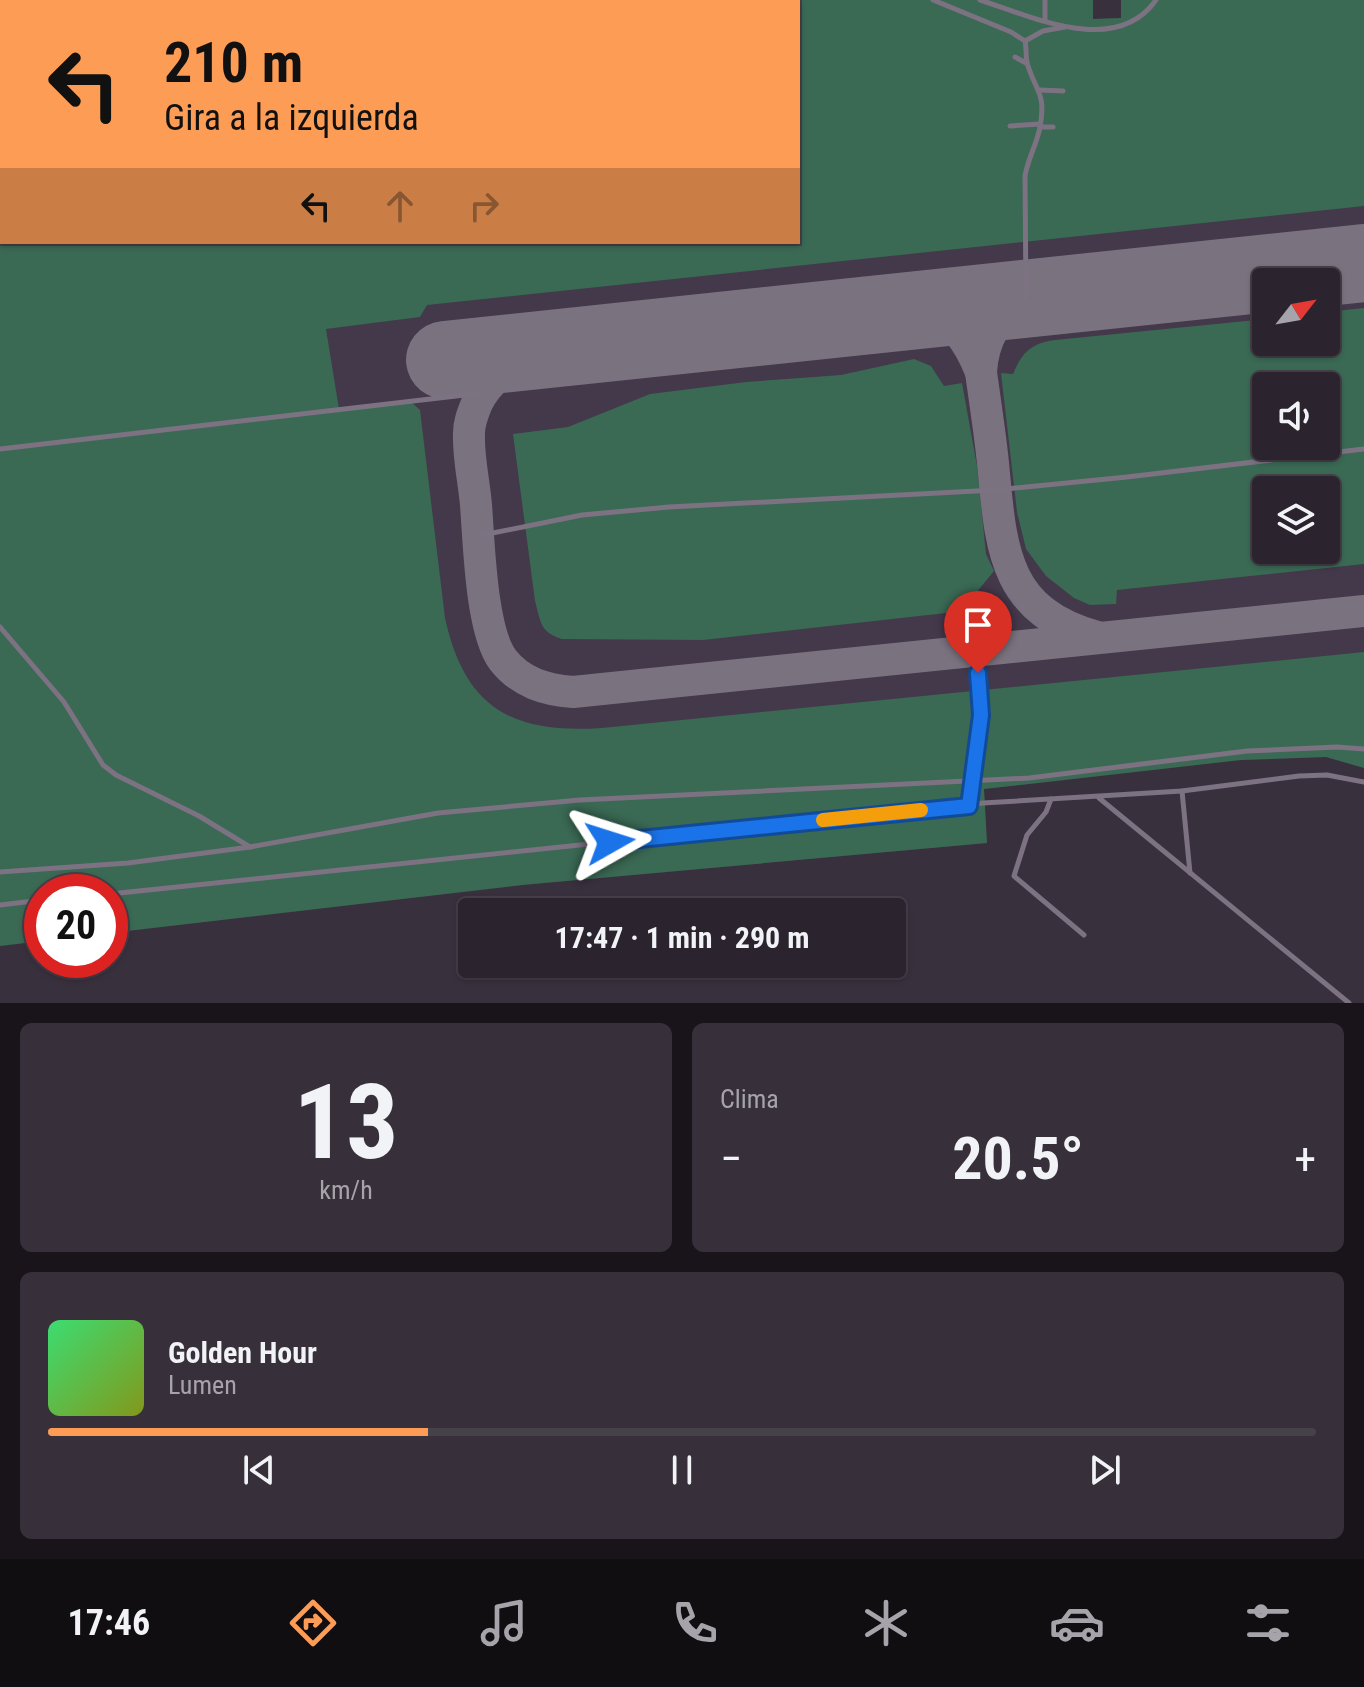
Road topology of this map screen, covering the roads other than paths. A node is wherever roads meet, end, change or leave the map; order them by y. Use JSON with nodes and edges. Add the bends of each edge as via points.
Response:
{"nodes":[{"id":1,"x":933,"y":0,"type":"edge"},
{"id":2,"x":980,"y":0,"type":"edge"},
{"id":3,"x":1045,"y":0,"type":"edge"},
{"id":4,"x":1156,"y":0,"type":"edge"},
{"id":5,"x":1045,"y":21,"type":"junction"},
{"id":6,"x":1070,"y":27,"type":"junction"},
{"id":7,"x":1025,"y":41,"type":"junction"},
{"id":8,"x":1015,"y":57,"type":"dead end"},
{"id":9,"x":1026,"y":63,"type":"junction"},
{"id":10,"x":1040,"y":90,"type":"junction"},
{"id":11,"x":1063,"y":91,"type":"dead end"},
{"id":12,"x":1010,"y":126,"type":"dead end"},
{"id":13,"x":1040,"y":126,"type":"junction"},
{"id":14,"x":1053,"y":127,"type":"dead end"},
{"id":15,"x":1026,"y":299,"type":"dead end"},
{"id":16,"x":482,"y":393,"type":"dead end"},
{"id":17,"x":0,"y":449,"type":"edge"},
{"id":18,"x":1364,"y":449,"type":"edge"},
{"id":19,"x":478,"y":536,"type":"dead end"},
{"id":20,"x":0,"y":627,"type":"edge"},
{"id":21,"x":975,"y":652,"type":"dead end"},
{"id":22,"x":1364,"y":749,"type":"edge"},
{"id":23,"x":972,"y":779,"type":"junction"},
{"id":24,"x":1364,"y":782,"type":"edge"},
{"id":25,"x":1182,"y":791,"type":"junction"},
{"id":26,"x":1098,"y":797,"type":"junction"},
{"id":27,"x":1051,"y":799,"type":"junction"},
{"id":28,"x":969,"y":806,"type":"junction"},
{"id":29,"x":250,"y":847,"type":"junction"},
{"id":30,"x":0,"y":872,"type":"edge"},
{"id":31,"x":1191,"y":874,"type":"junction"},
{"id":32,"x":128,"y":892,"type":"edge"},
{"id":33,"x":24,"y":902,"type":"edge"},
{"id":34,"x":0,"y":905,"type":"edge"},
{"id":35,"x":1084,"y":935,"type":"dead end"},
{"id":36,"x":1349,"y":1003,"type":"edge"}],
"edges":[{"from":1,"to":7,"type":"lane"},
{"from":2,"to":5,"type":"lane"},
{"from":3,"to":5,"type":"lane"},
{"from":4,"to":6,"type":"lane","via":[[1126,25]]},
{"from":5,"to":6,"type":"lane"},
{"from":6,"to":7,"type":"lane","via":[[1053,28]]},
{"from":7,"to":9,"type":"lane"},
{"from":8,"to":9,"type":"lane"},
{"from":9,"to":10,"type":"lane"},
{"from":10,"to":11,"type":"lane"},
{"from":10,"to":13,"type":"lane"},
{"from":12,"to":13,"type":"lane"},
{"from":13,"to":14,"type":"lane"},
{"from":13,"to":15,"type":"lane","via":[[1025,176]]},
{"from":16,"to":17,"type":"lane"},
{"from":18,"to":19,"type":"lane","via":[[995,490],[640,509]]},
{"from":20,"to":29,"type":"lane","via":[[64,702],[103,765]]},
{"from":21,"to":23,"type":"lane","via":[[981,715]]},
{"from":22,"to":23,"type":"lane","via":[[1247,751],[1029,778]]},
{"from":23,"to":28,"type":"lane"},
{"from":23,"to":29,"type":"lane","via":[[438,813]]},
{"from":24,"to":25,"type":"lane","via":[[1299,776]]},
{"from":25,"to":26,"type":"lane"},
{"from":25,"to":31,"type":"lane"},
{"from":26,"to":27,"type":"lane"},
{"from":26,"to":31,"type":"lane"},
{"from":27,"to":28,"type":"lane"},
{"from":27,"to":35,"type":"lane","via":[[1024,840],[1014,876]]},
{"from":28,"to":32,"type":"lane"},
{"from":29,"to":30,"type":"lane"},
{"from":31,"to":36,"type":"lane"},
{"from":33,"to":34,"type":"lane"}]}
